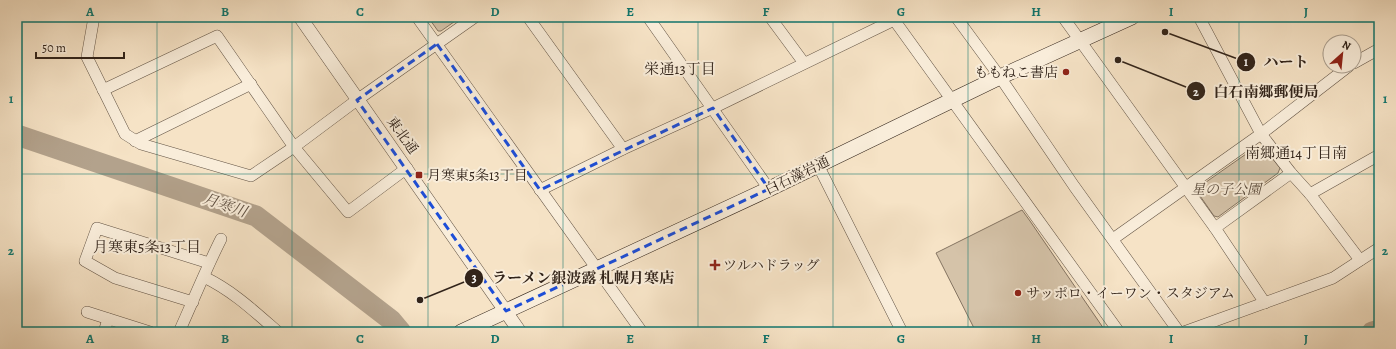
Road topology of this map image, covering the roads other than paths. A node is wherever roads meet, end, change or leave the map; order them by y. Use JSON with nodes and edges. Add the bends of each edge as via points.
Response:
{"nodes":[{"id":1,"x":94,"y":17,"type":"edge"},
{"id":2,"x":300,"y":17,"type":"edge"},
{"id":3,"x":417,"y":17,"type":"edge"},
{"id":4,"x":475,"y":17,"type":"edge"},
{"id":5,"x":528,"y":17,"type":"edge"},
{"id":6,"x":648,"y":17,"type":"edge"},
{"id":7,"x":770,"y":17,"type":"edge"},
{"id":8,"x":956,"y":17,"type":"edge"},
{"id":9,"x":1063,"y":17,"type":"edge"},
{"id":10,"x":1132,"y":17,"type":"edge"},
{"id":11,"x":1199,"y":17,"type":"edge"},
{"id":12,"x":893,"y":18,"type":"edge"},
{"id":13,"x":1080,"y":41,"type":"junction"},
{"id":14,"x":437,"y":44,"type":"junction"},
{"id":15,"x":1379,"y":50,"type":"edge"},
{"id":16,"x":1362,"y":59,"type":"edge"},
{"id":17,"x":804,"y":64,"type":"junction"},
{"id":18,"x":1339,"y":74,"type":"edge"},
{"id":19,"x":1000,"y":77,"type":"junction"},
{"id":20,"x":251,"y":84,"type":"junction"},
{"id":21,"x":103,"y":90,"type":"junction"},
{"id":22,"x":357,"y":100,"type":"junction"},
{"id":23,"x":955,"y":100,"type":"junction"},
{"id":24,"x":713,"y":108,"type":"junction"},
{"id":25,"x":1261,"y":134,"type":"junction"},
{"id":26,"x":135,"y":142,"type":"junction"},
{"id":27,"x":294,"y":147,"type":"junction"},
{"id":28,"x":623,"y":149,"type":"junction"},
{"id":29,"x":1379,"y":155,"type":"edge"},
{"id":30,"x":818,"y":165,"type":"junction"},
{"id":31,"x":406,"y":168,"type":"junction"},
{"id":32,"x":1291,"y":173,"type":"junction"},
{"id":33,"x":1185,"y":188,"type":"junction"},
{"id":34,"x":769,"y":189,"type":"junction"},
{"id":35,"x":540,"y":190,"type":"junction"},
{"id":36,"x":1310,"y":194,"type":"junction"},
{"id":37,"x":1214,"y":228,"type":"junction"},
{"id":38,"x":221,"y":239,"type":"dead end"},
{"id":39,"x":1113,"y":239,"type":"junction"},
{"id":40,"x":1379,"y":248,"type":"edge"},
{"id":41,"x":1360,"y":260,"type":"junction"},
{"id":42,"x":209,"y":263,"type":"junction"},
{"id":43,"x":597,"y":269,"type":"junction"},
{"id":44,"x":204,"y":277,"type":"junction"},
{"id":45,"x":193,"y":302,"type":"junction"},
{"id":46,"x":1265,"y":303,"type":"junction"},
{"id":47,"x":506,"y":311,"type":"junction"},
{"id":48,"x":87,"y":312,"type":"dead end"},
{"id":49,"x":108,"y":319,"type":"junction"},
{"id":50,"x":104,"y":332,"type":"edge"},
{"id":51,"x":150,"y":332,"type":"edge"},
{"id":52,"x":180,"y":332,"type":"edge"},
{"id":53,"x":278,"y":332,"type":"edge"},
{"id":54,"x":461,"y":332,"type":"edge"},
{"id":55,"x":520,"y":332,"type":"edge"},
{"id":56,"x":642,"y":332,"type":"edge"},
{"id":57,"x":902,"y":332,"type":"edge"},
{"id":58,"x":1119,"y":332,"type":"edge"},
{"id":59,"x":1180,"y":332,"type":"edge"},
{"id":60,"x":1184,"y":332,"type":"edge"}],
"edges":[{"from":1,"to":21,"type":"street","via":[[86,57]]},
{"from":2,"to":22,"type":"street","name":"東北通"},
{"from":3,"to":14,"type":"street"},
{"from":4,"to":14,"type":"street"},
{"from":5,"to":28,"type":"street"},
{"from":6,"to":24,"type":"street"},
{"from":7,"to":17,"type":"street"},
{"from":8,"to":19,"type":"street"},
{"from":9,"to":13,"type":"street"},
{"from":10,"to":13,"type":"main road","name":"白石藻岩通"},
{"from":11,"to":25,"type":"street"},
{"from":12,"to":17,"type":"street"},
{"from":12,"to":23,"type":"street"},
{"from":13,"to":19,"type":"main road","name":"白石藻岩通"},
{"from":13,"to":33,"type":"street"},
{"from":14,"to":22,"type":"street"},
{"from":14,"to":35,"type":"street"},
{"from":15,"to":16,"type":"street"},
{"from":17,"to":24,"type":"street"},
{"from":18,"to":25,"type":"street"},
{"from":19,"to":23,"type":"main road","name":"白石藻岩通"},
{"from":19,"to":39,"type":"street"},
{"from":20,"to":21,"type":"street","via":[[217,36]]},
{"from":20,"to":26,"type":"street"},
{"from":20,"to":27,"type":"street"},
{"from":21,"to":26,"type":"street","via":[[125,134]]},
{"from":22,"to":27,"type":"street"},
{"from":22,"to":31,"type":"street","name":"東北通"},
{"from":23,"to":30,"type":"main road","name":"白石藻岩通"},
{"from":23,"to":58,"type":"street"},
{"from":24,"to":28,"type":"street"},
{"from":24,"to":34,"type":"street"},
{"from":25,"to":32,"type":"street"},
{"from":25,"to":33,"type":"street"},
{"from":26,"to":27,"type":"street","via":[[251,176]]},
{"from":27,"to":31,"type":"street","via":[[348,212]]},
{"from":28,"to":35,"type":"street"},
{"from":29,"to":36,"type":"street"},
{"from":30,"to":34,"type":"main road","name":"白石藻岩通"},
{"from":30,"to":57,"type":"street"},
{"from":31,"to":47,"type":"street","name":"東北通"},
{"from":32,"to":36,"type":"street"},
{"from":32,"to":37,"type":"street"},
{"from":33,"to":37,"type":"street"},
{"from":33,"to":39,"type":"street"},
{"from":34,"to":43,"type":"main road","name":"白石藻岩通"},
{"from":35,"to":43,"type":"street"},
{"from":36,"to":41,"type":"street"},
{"from":37,"to":46,"type":"street"},
{"from":38,"to":42,"type":"street"},
{"from":39,"to":59,"type":"street"},
{"from":40,"to":41,"type":"street"},
{"from":41,"to":46,"type":"street","via":[[1333,278]]},
{"from":42,"to":44,"type":"street"},
{"from":42,"to":45,"type":"street","via":[[97,228],[85,261],[115,278]]},
{"from":43,"to":47,"type":"main road","name":"白石藻岩通"},
{"from":43,"to":56,"type":"street"},
{"from":44,"to":45,"type":"street"},
{"from":44,"to":53,"type":"street","via":[[236,295]]},
{"from":45,"to":52,"type":"street"},
{"from":46,"to":60,"type":"street"},
{"from":47,"to":54,"type":"main road","name":"白石藻岩通"},
{"from":47,"to":55,"type":"street","name":"東北通"},
{"from":48,"to":49,"type":"street"},
{"from":49,"to":50,"type":"street"},
{"from":49,"to":51,"type":"street"}]}
